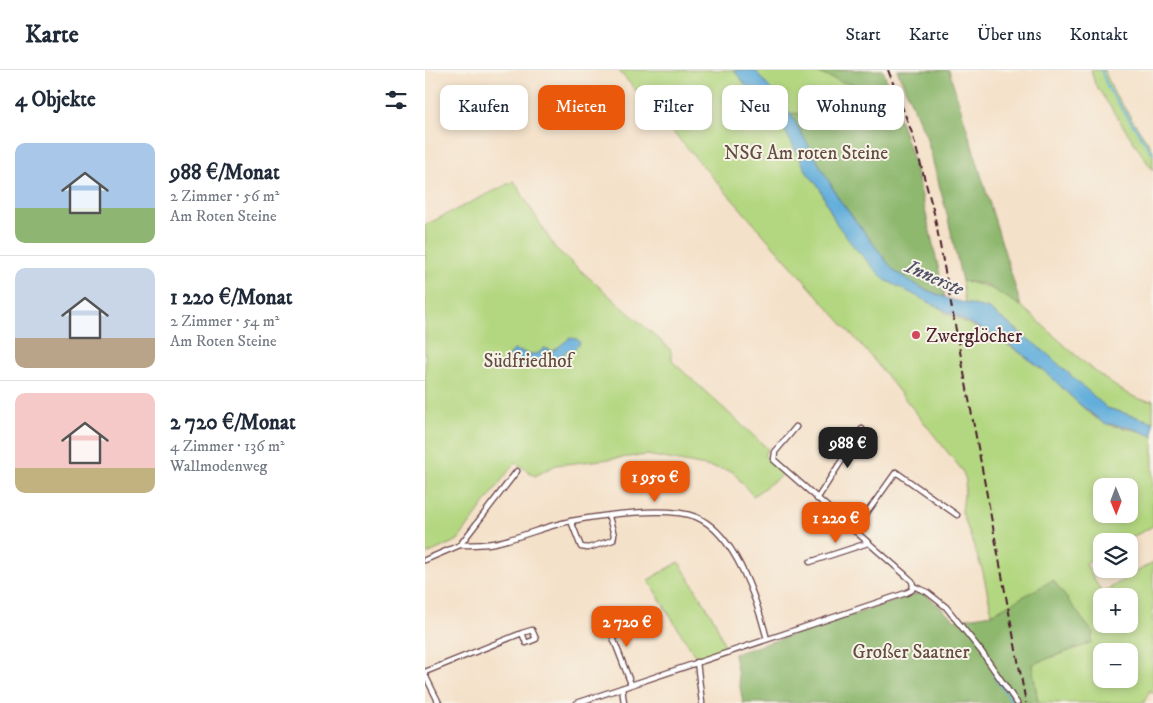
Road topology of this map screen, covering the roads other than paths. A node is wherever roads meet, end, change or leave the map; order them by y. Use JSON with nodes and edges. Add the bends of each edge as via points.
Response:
{"nodes":[{"id":1,"x":796,"y":427,"type":"dead end"},
{"id":2,"x":862,"y":429,"type":"dead end"},
{"id":3,"x":517,"y":471,"type":"dead end"},
{"id":4,"x":817,"y":499,"type":"junction"},
{"id":5,"x":957,"y":515,"type":"dead end"},
{"id":6,"x":609,"y":517,"type":"junction"},
{"id":7,"x":571,"y":521,"type":"junction"},
{"id":8,"x":854,"y":531,"type":"junction"},
{"id":9,"x":868,"y":543,"type":"junction"},
{"id":10,"x":460,"y":545,"type":"junction"},
{"id":11,"x":425,"y":560,"type":"edge"},
{"id":12,"x":810,"y":562,"type":"dead end"},
{"id":13,"x":913,"y":586,"type":"junction"},
{"id":14,"x":641,"y":620,"type":"dead end"},
{"id":15,"x":522,"y":633,"type":"dead end"},
{"id":16,"x":767,"y":639,"type":"junction"},
{"id":17,"x":697,"y":662,"type":"junction"},
{"id":18,"x":425,"y":674,"type":"edge"},
{"id":19,"x":631,"y":684,"type":"junction"},
{"id":20,"x":622,"y":688,"type":"junction"},
{"id":21,"x":439,"y":703,"type":"edge"},
{"id":22,"x":577,"y":703,"type":"edge"},
{"id":23,"x":624,"y":703,"type":"edge"},
{"id":24,"x":702,"y":703,"type":"edge"},
{"id":25,"x":1017,"y":703,"type":"edge"}],
"edges":[{"from":1,"to":4,"type":"street","via":[[775,452],[774,460]]},
{"from":2,"to":4,"type":"street"},
{"from":3,"to":10,"type":"street"},
{"from":4,"to":8,"type":"street"},
{"from":5,"to":8,"type":"street","via":[[896,472]]},
{"from":6,"to":7,"type":"street"},
{"from":6,"to":7,"type":"street","via":[[613,540],[589,548],[581,547]]},
{"from":6,"to":16,"type":"street","via":[[673,513],[692,516],[709,524],[734,556],[747,580]]},
{"from":7,"to":10,"type":"street","via":[[492,544]]},
{"from":8,"to":9,"type":"street"},
{"from":9,"to":12,"type":"street"},
{"from":9,"to":13,"type":"street"},
{"from":10,"to":11,"type":"street"},
{"from":13,"to":16,"type":"street","via":[[906,594]]},
{"from":13,"to":25,"type":"street","via":[[946,607]]},
{"from":14,"to":19,"type":"street","via":[[610,630]]},
{"from":15,"to":18,"type":"street"},
{"from":16,"to":17,"type":"street"},
{"from":17,"to":19,"type":"street"},
{"from":17,"to":24,"type":"street"},
{"from":18,"to":21,"type":"street"},
{"from":19,"to":20,"type":"street"},
{"from":20,"to":22,"type":"street"},
{"from":20,"to":23,"type":"street"}]}
